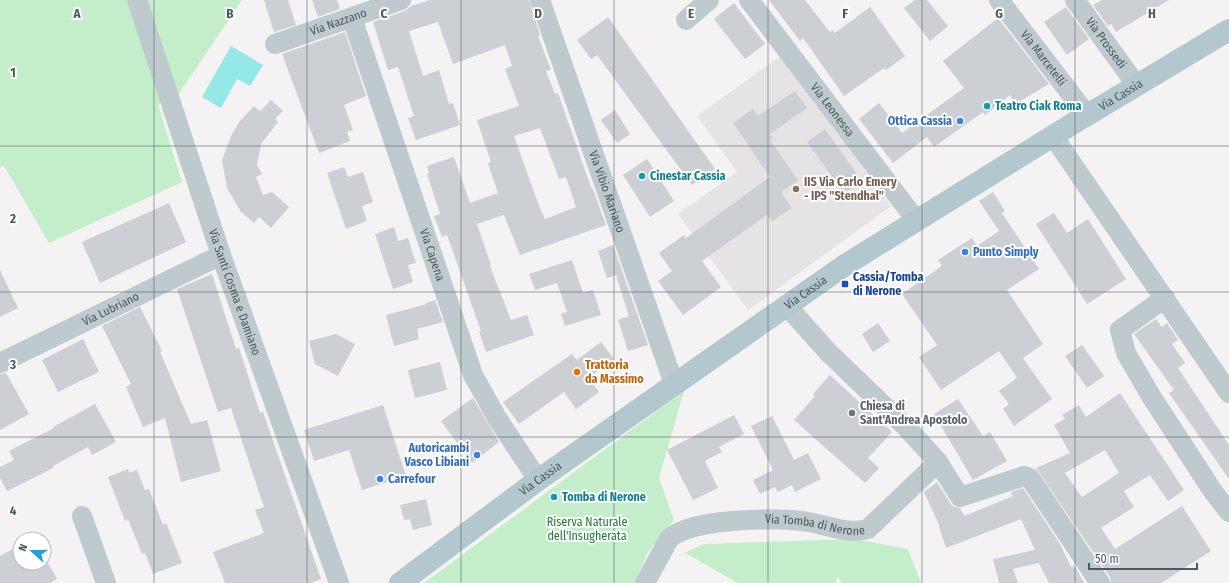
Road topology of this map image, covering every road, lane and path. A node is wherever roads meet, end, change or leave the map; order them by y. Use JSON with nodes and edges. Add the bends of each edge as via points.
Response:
{"nodes":[{"id":1,"x":137,"y":0,"type":"edge"},
{"id":2,"x":401,"y":0,"type":"edge"},
{"id":3,"x":540,"y":0,"type":"edge"},
{"id":4,"x":709,"y":0,"type":"edge"},
{"id":5,"x":749,"y":0,"type":"edge"},
{"id":6,"x":999,"y":0,"type":"edge"},
{"id":7,"x":1075,"y":0,"type":"edge"},
{"id":8,"x":352,"y":18,"type":"junction"},
{"id":9,"x":686,"y":20,"type":"dead end"},
{"id":10,"x":1229,"y":30,"type":"edge"},
{"id":11,"x":275,"y":44,"type":"dead end"},
{"id":12,"x":1137,"y":86,"type":"junction"},
{"id":13,"x":1088,"y":115,"type":"junction"},
{"id":14,"x":1053,"y":136,"type":"junction"},
{"id":15,"x":916,"y":220,"type":"junction"},
{"id":16,"x":221,"y":255,"type":"junction"},
{"id":17,"x":1164,"y":298,"type":"junction"},
{"id":18,"x":787,"y":306,"type":"junction"},
{"id":19,"x":0,"y":363,"type":"edge"},
{"id":20,"x":674,"y":384,"type":"junction"},
{"id":21,"x":1229,"y":393,"type":"edge"},
{"id":22,"x":938,"y":462,"type":"junction"},
{"id":23,"x":538,"y":480,"type":"junction"},
{"id":24,"x":1229,"y":512,"type":"edge"},
{"id":25,"x":82,"y":516,"type":"dead end"},
{"id":26,"x":106,"y":583,"type":"edge"},
{"id":27,"x":339,"y":583,"type":"edge"},
{"id":28,"x":400,"y":583,"type":"edge"},
{"id":29,"x":645,"y":583,"type":"edge"},
{"id":30,"x":1100,"y":583,"type":"edge"}],
"edges":[{"from":1,"to":16,"type":"street","name":"Via Santi Cosma e Damiano"},
{"from":2,"to":8,"type":"street","name":"Via Nazzano"},
{"from":3,"to":20,"type":"street","name":"Via Vibio Mariano"},
{"from":4,"to":9,"type":"street"},
{"from":5,"to":15,"type":"street","name":"Via Leonessa"},
{"from":6,"to":13,"type":"street","name":"Via Marcetelli"},
{"from":7,"to":12,"type":"street","name":"Via Prossedi"},
{"from":8,"to":11,"type":"street","name":"Via Nazzano"},
{"from":8,"to":23,"type":"street","name":"Via Capena","via":[[473,376]]},
{"from":10,"to":12,"type":"main road","name":"Via Cassia"},
{"from":12,"to":13,"type":"main road","name":"Via Cassia"},
{"from":13,"to":14,"type":"main road","name":"Via Cassia"},
{"from":14,"to":15,"type":"main road","name":"Via Cassia"},
{"from":14,"to":17,"type":"street"},
{"from":15,"to":18,"type":"main road","name":"Via Cassia"},
{"from":16,"to":19,"type":"street","name":"Via Lubriano"},
{"from":16,"to":27,"type":"street","name":"Via Santi Cosma e Damiano"},
{"from":17,"to":21,"type":"street"},
{"from":17,"to":24,"type":"street","via":[[1120,330],[1126,353],[1151,396]]},
{"from":18,"to":20,"type":"main road","name":"Via Cassia"},
{"from":18,"to":22,"type":"street","via":[[828,352],[905,426]]},
{"from":20,"to":23,"type":"main road","name":"Via Cassia"},
{"from":22,"to":29,"type":"street","name":"Via Tomba di Nerone","via":[[868,529],[854,531],[772,518],[729,521],[683,530],[669,539]]},
{"from":22,"to":30,"type":"street","via":[[960,497],[1024,476],[1030,478]]},
{"from":23,"to":28,"type":"main road","name":"Via Cassia"},
{"from":25,"to":26,"type":"street"}]}
